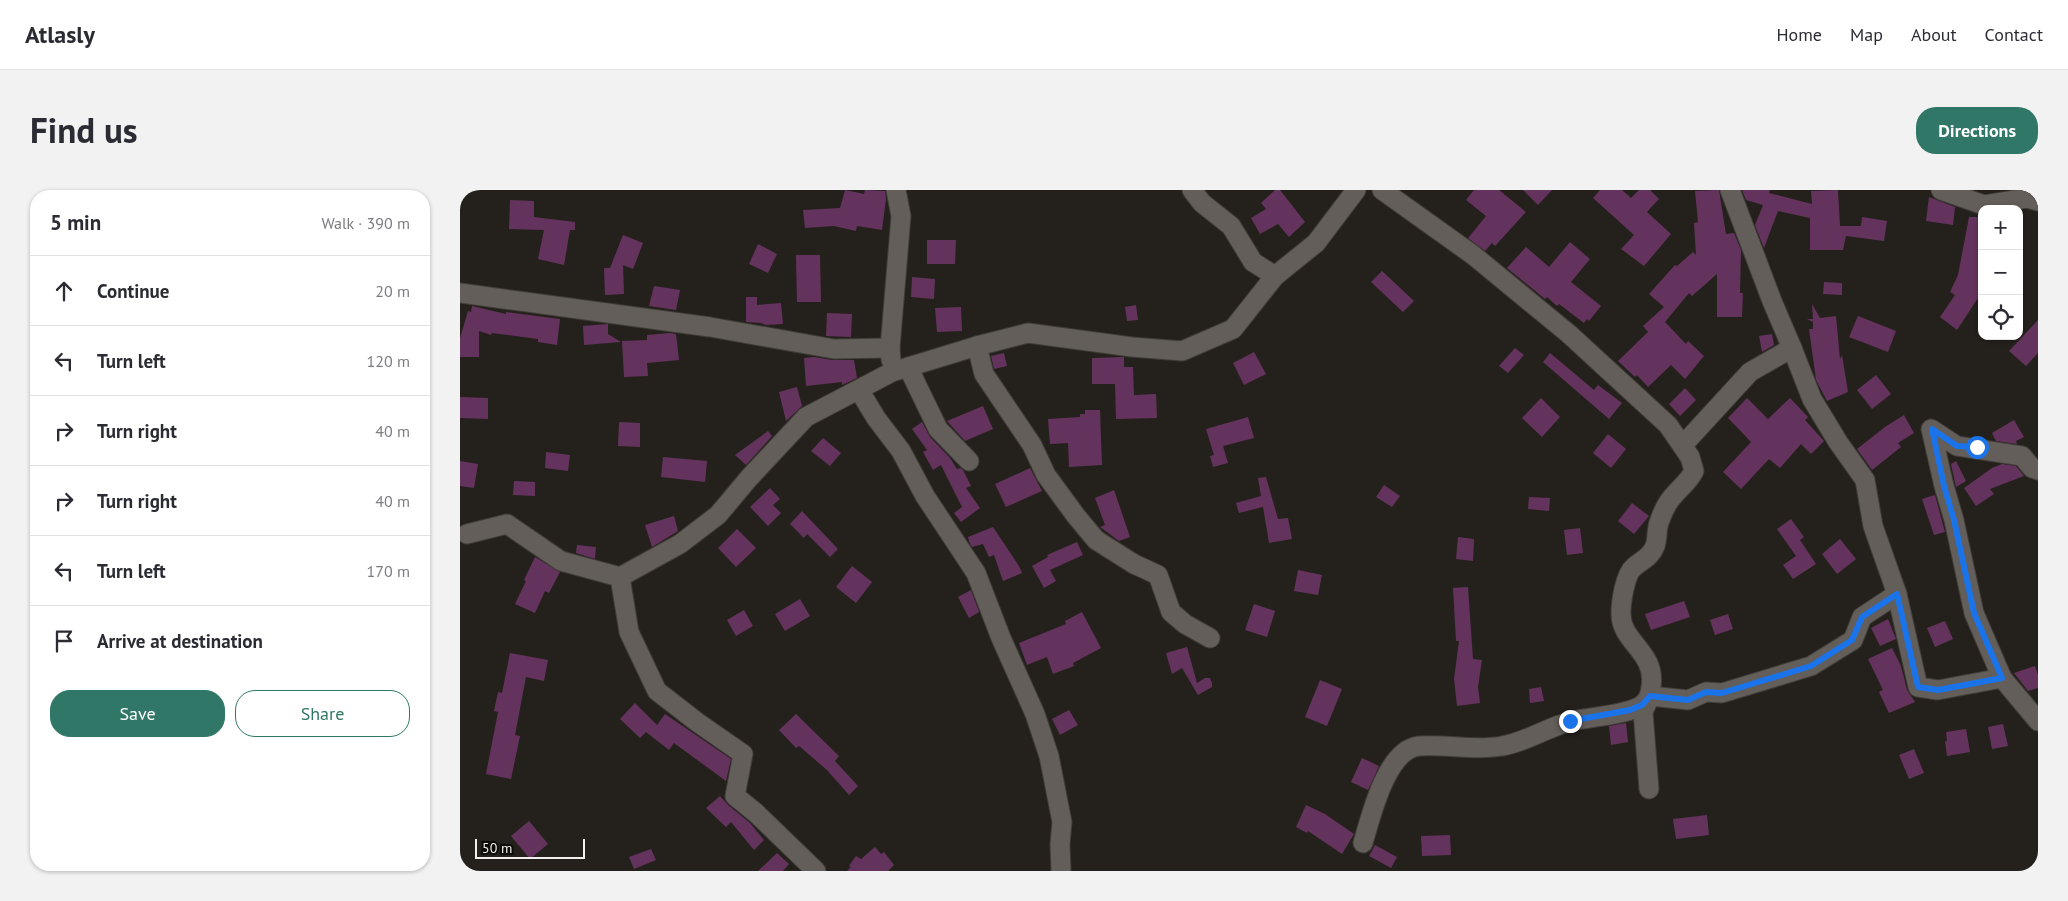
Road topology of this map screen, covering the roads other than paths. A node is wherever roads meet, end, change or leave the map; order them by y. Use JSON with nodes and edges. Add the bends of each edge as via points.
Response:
{"nodes":[{"id":1,"x":896,"y":190,"type":"edge"},
{"id":2,"x":1192,"y":190,"type":"edge"},
{"id":3,"x":1356,"y":190,"type":"edge"},
{"id":4,"x":1382,"y":190,"type":"edge"},
{"id":5,"x":1730,"y":190,"type":"edge"},
{"id":6,"x":1941,"y":190,"type":"edge"},
{"id":7,"x":2038,"y":201,"type":"edge"},
{"id":8,"x":1275,"y":276,"type":"junction"},
{"id":9,"x":460,"y":293,"type":"edge"},
{"id":10,"x":977,"y":346,"type":"junction"},
{"id":11,"x":890,"y":348,"type":"junction"},
{"id":12,"x":1792,"y":348,"type":"junction"},
{"id":13,"x":900,"y":370,"type":"junction"},
{"id":14,"x":859,"y":390,"type":"junction"},
{"id":15,"x":1683,"y":445,"type":"junction"},
{"id":16,"x":968,"y":461,"type":"dead end"},
{"id":17,"x":2038,"y":470,"type":"edge"},
{"id":18,"x":467,"y":534,"type":"dead end"},
{"id":19,"x":620,"y":577,"type":"junction"},
{"id":20,"x":1897,"y":594,"type":"junction"},
{"id":21,"x":1210,"y":638,"type":"dead end"},
{"id":22,"x":2002,"y":678,"type":"junction"},
{"id":23,"x":1650,"y":696,"type":"junction"},
{"id":24,"x":2038,"y":721,"type":"edge"},
{"id":25,"x":1649,"y":788,"type":"dead end"},
{"id":26,"x":1363,"y":843,"type":"dead end"},
{"id":27,"x":816,"y":871,"type":"edge"},
{"id":28,"x":1061,"y":871,"type":"edge"}],
"edges":[{"from":1,"to":11,"type":"street","via":[[901,216]]},
{"from":2,"to":8,"type":"street","via":[[1202,203],[1231,226],[1253,262]]},
{"from":3,"to":8,"type":"street","via":[[1316,243]]},
{"from":4,"to":15,"type":"street","via":[[1472,255],[1569,334],[1668,425]]},
{"from":5,"to":12,"type":"street"},
{"from":6,"to":7,"type":"street","via":[[1984,205],[2027,198]]},
{"from":8,"to":10,"type":"street","via":[[1234,329],[1182,351],[1028,333]]},
{"from":9,"to":11,"type":"street","via":[[834,349]]},
{"from":10,"to":13,"type":"street"},
{"from":10,"to":21,"type":"street","via":[[984,374],[1032,445],[1046,475],[1076,516],[1096,540],[1158,575],[1171,612]]},
{"from":11,"to":13,"type":"street"},
{"from":12,"to":15,"type":"street","via":[[1750,372]]},
{"from":12,"to":20,"type":"street","via":[[1812,399],[1865,480],[1873,526]]},
{"from":13,"to":14,"type":"street"},
{"from":13,"to":16,"type":"street","via":[[938,429]]},
{"from":14,"to":19,"type":"street","via":[[806,417],[710,521],[680,544]]},
{"from":14,"to":28,"type":"street","via":[[901,451],[925,496],[976,573],[1035,714],[1049,756],[1062,822]]},
{"from":15,"to":23,"type":"street","via":[[1694,471],[1665,508],[1655,547],[1646,560],[1633,567],[1624,589],[1620,614],[1625,631],[1649,664]]},
{"from":17,"to":22,"type":"street","via":[[2022,456],[1957,446],[1932,429],[1974,613]]},
{"from":18,"to":19,"type":"street","via":[[507,524],[561,561]]},
{"from":19,"to":27,"type":"street","via":[[629,632],[657,691],[743,754],[735,796]]},
{"from":20,"to":22,"type":"street","via":[[1918,687],[1938,690]]},
{"from":20,"to":23,"type":"street","via":[[1862,617],[1852,640],[1811,666],[1722,693],[1706,692],[1688,700]]},
{"from":22,"to":24,"type":"street"},
{"from":23,"to":25,"type":"street","via":[[1642,712]]},
{"from":23,"to":26,"type":"street","via":[[1642,705],[1630,710],[1570,721],[1504,746],[1419,746],[1409,749],[1400,756],[1379,788]]}]}
